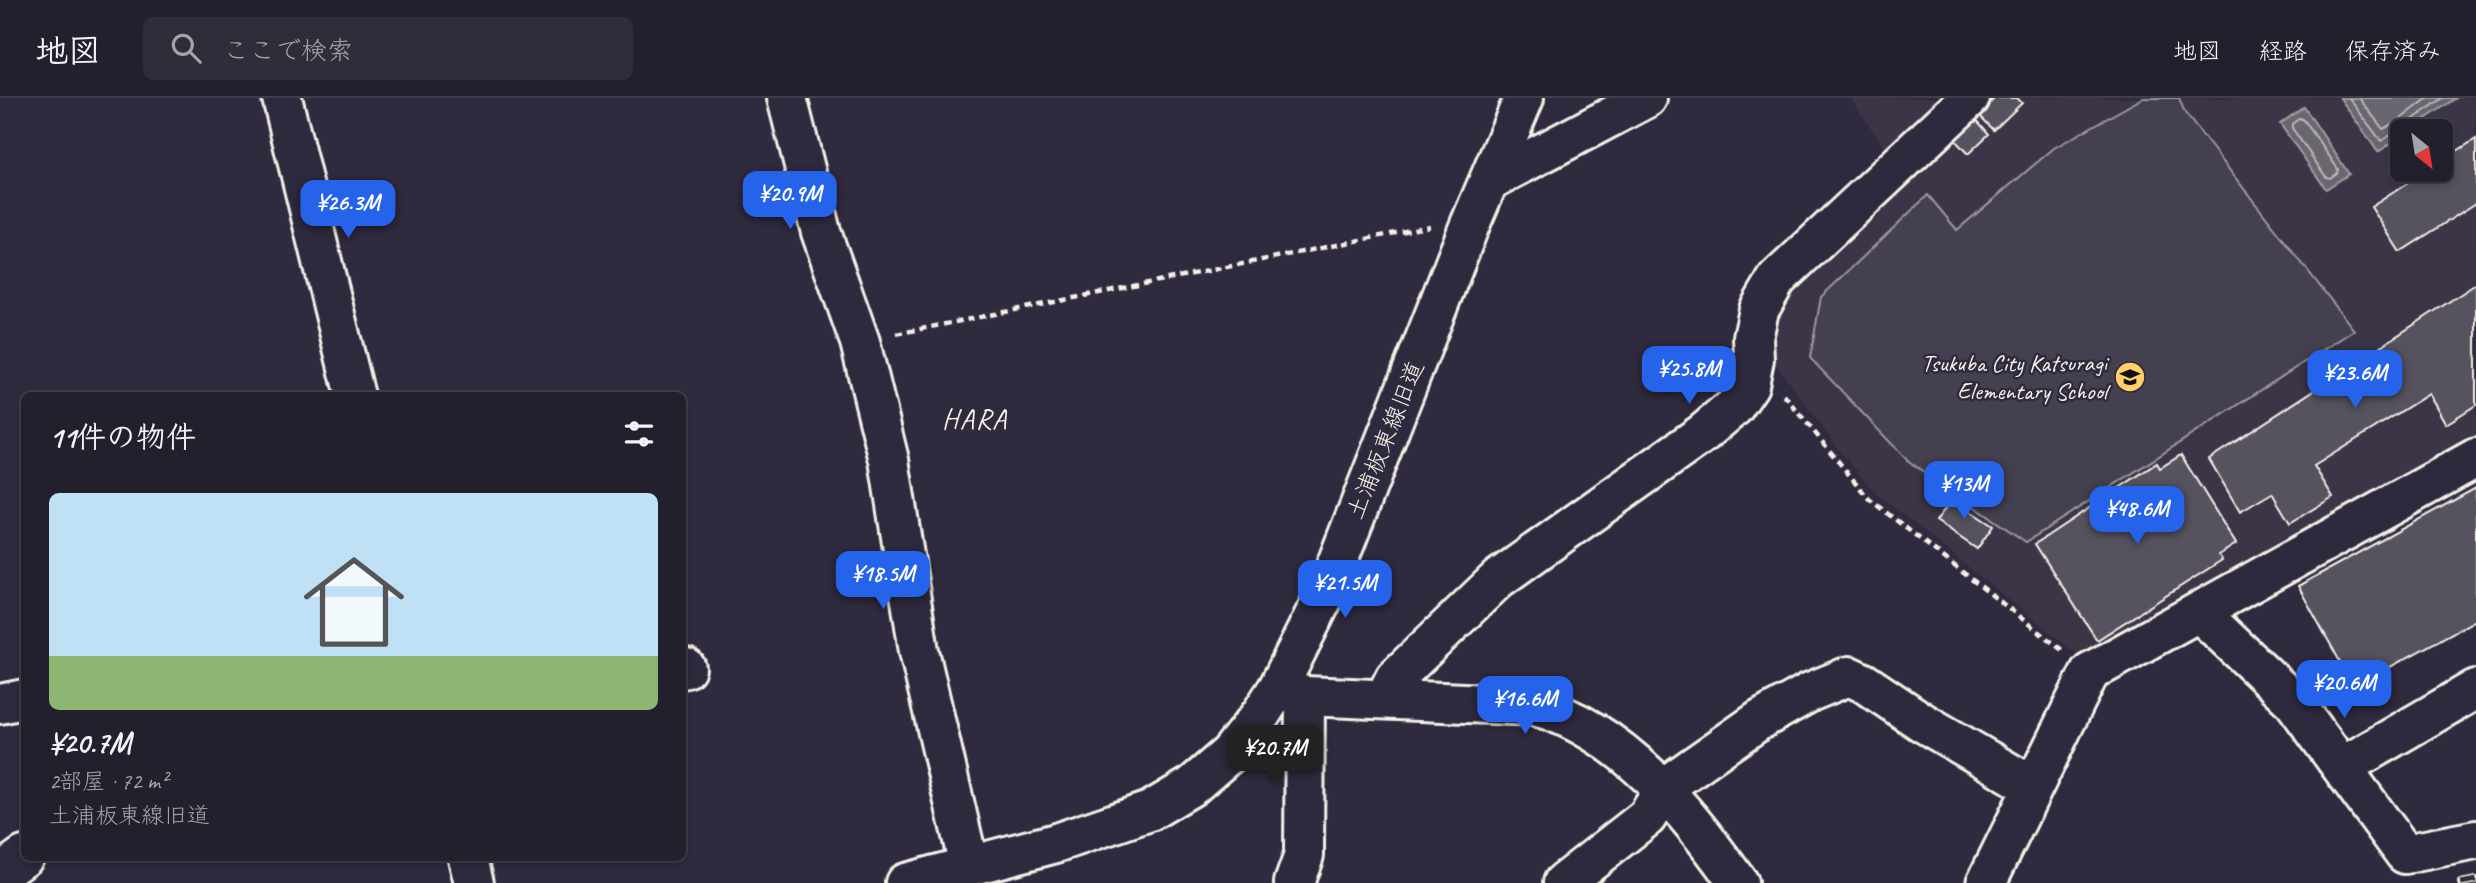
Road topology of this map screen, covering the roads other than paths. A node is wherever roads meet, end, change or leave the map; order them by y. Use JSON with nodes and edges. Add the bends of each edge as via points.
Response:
{"nodes":[{"id":1,"x":282,"y":98,"type":"edge"},
{"id":2,"x":787,"y":98,"type":"edge"},
{"id":3,"x":1524,"y":98,"type":"edge"},
{"id":4,"x":1647,"y":98,"type":"edge"},
{"id":5,"x":1970,"y":98,"type":"edge"},
{"id":6,"x":1491,"y":180,"type":"junction"},
{"id":7,"x":354,"y":392,"type":"edge"},
{"id":8,"x":2476,"y":458,"type":"edge"},
{"id":9,"x":2199,"y":612,"type":"junction"},
{"id":10,"x":2476,"y":689,"type":"edge"},
{"id":11,"x":1292,"y":692,"type":"junction"},
{"id":12,"x":1385,"y":698,"type":"junction"},
{"id":13,"x":21,"y":700,"type":"edge"},
{"id":14,"x":0,"y":704,"type":"edge"},
{"id":15,"x":2342,"y":767,"type":"junction"},
{"id":16,"x":2032,"y":786,"type":"junction"},
{"id":17,"x":1664,"y":789,"type":"junction"},
{"id":18,"x":2476,"y":839,"type":"edge"},
{"id":19,"x":21,"y":858,"type":"edge"},
{"id":20,"x":469,"y":861,"type":"edge"},
{"id":21,"x":975,"y":871,"type":"edge"},
{"id":22,"x":0,"y":876,"type":"edge"},
{"id":23,"x":474,"y":883,"type":"edge"},
{"id":24,"x":905,"y":883,"type":"edge"},
{"id":25,"x":1294,"y":883,"type":"edge"},
{"id":26,"x":1563,"y":883,"type":"edge"},
{"id":27,"x":1738,"y":883,"type":"edge"},
{"id":28,"x":1986,"y":883,"type":"edge"}],
"edges":[{"from":1,"to":7,"type":"street"},
{"from":2,"to":21,"type":"street","via":[[821,232],[860,342],[889,460],[919,651]]},
{"from":3,"to":6,"type":"street","name":"土浦板東線旧道"},
{"from":4,"to":6,"type":"street"},
{"from":5,"to":12,"type":"street","via":[[1777,279],[1759,310],[1749,386],[1734,407],[1498,579],[1395,678]]},
{"from":6,"to":11,"type":"street","name":"土浦板東線旧道","via":[[1325,594]]},
{"from":8,"to":9,"type":"street"},
{"from":9,"to":15,"type":"street","via":[[2294,702]]},
{"from":9,"to":16,"type":"street","via":[[2090,673]]},
{"from":10,"to":15,"type":"street"},
{"from":11,"to":12,"type":"street"},
{"from":11,"to":21,"type":"street","name":"土浦板東線旧道","via":[[1192,786],[1150,811]]},
{"from":11,"to":25,"type":"street","via":[[1304,855]]},
{"from":12,"to":17,"type":"street","via":[[1535,706],[1560,713],[1598,735]]},
{"from":13,"to":14,"type":"street"},
{"from":15,"to":18,"type":"street","via":[[2405,854]]},
{"from":16,"to":17,"type":"street","via":[[1849,676],[1760,720]]},
{"from":16,"to":28,"type":"street"},
{"from":17,"to":26,"type":"street","via":[[1647,817]]},
{"from":17,"to":27,"type":"street"},
{"from":19,"to":22,"type":"street"},
{"from":20,"to":23,"type":"street"},
{"from":21,"to":24,"type":"street","name":"土浦板東線旧道"}]}
